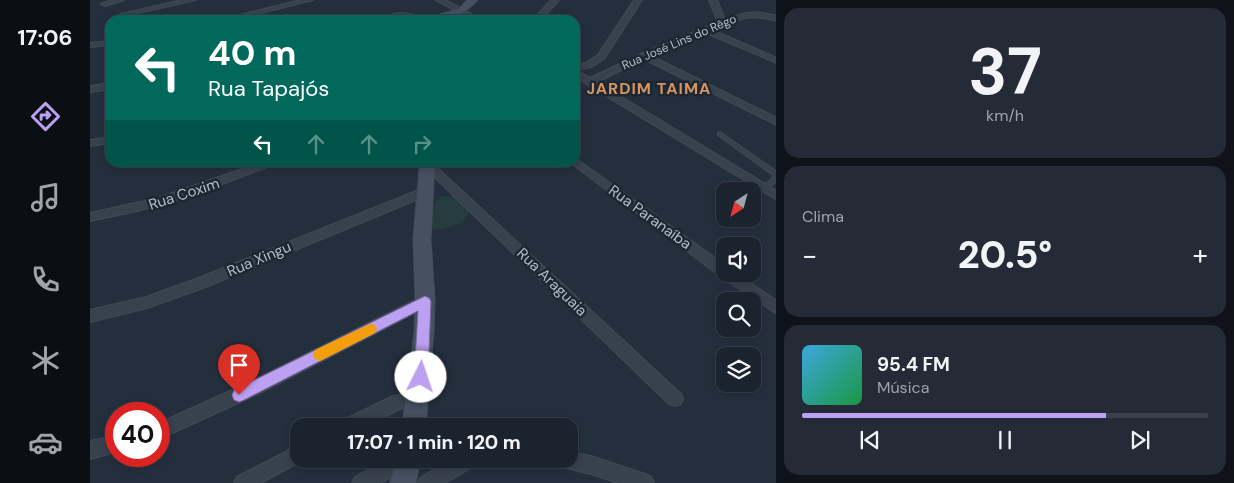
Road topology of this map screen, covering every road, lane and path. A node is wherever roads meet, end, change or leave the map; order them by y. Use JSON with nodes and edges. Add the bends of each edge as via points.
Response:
{"nodes":[{"id":1,"x":120,"y":0,"type":"edge"},
{"id":2,"x":192,"y":0,"type":"edge"},
{"id":3,"x":309,"y":0,"type":"edge"},
{"id":4,"x":440,"y":0,"type":"edge"},
{"id":5,"x":473,"y":0,"type":"edge"},
{"id":6,"x":555,"y":0,"type":"edge"},
{"id":7,"x":638,"y":0,"type":"edge"},
{"id":8,"x":713,"y":0,"type":"edge"},
{"id":9,"x":106,"y":4,"type":"dead end"},
{"id":10,"x":462,"y":11,"type":"junction"},
{"id":11,"x":125,"y":14,"type":"dead end"},
{"id":12,"x":245,"y":15,"type":"edge"},
{"id":13,"x":447,"y":15,"type":"edge"},
{"id":14,"x":470,"y":15,"type":"edge"},
{"id":15,"x":542,"y":15,"type":"edge"},
{"id":16,"x":774,"y":18,"type":"edge"},
{"id":17,"x":722,"y":22,"type":"junction"},
{"id":18,"x":705,"y":30,"type":"junction"},
{"id":19,"x":105,"y":44,"type":"edge"},
{"id":20,"x":90,"y":45,"type":"edge"},
{"id":21,"x":644,"y":56,"type":"junction"},
{"id":22,"x":776,"y":61,"type":"edge"},
{"id":23,"x":580,"y":67,"type":"edge"},
{"id":24,"x":580,"y":76,"type":"edge"},
{"id":25,"x":590,"y":82,"type":"junction"},
{"id":26,"x":105,"y":87,"type":"edge"},
{"id":27,"x":90,"y":89,"type":"edge"},
{"id":28,"x":776,"y":122,"type":"edge"},
{"id":29,"x":720,"y":134,"type":"dead end"},
{"id":30,"x":105,"y":141,"type":"edge"},
{"id":31,"x":90,"y":143,"type":"edge"},
{"id":32,"x":580,"y":165,"type":"edge"},
{"id":33,"x":262,"y":167,"type":"edge"},
{"id":34,"x":428,"y":167,"type":"edge"},
{"id":35,"x":431,"y":167,"type":"edge"},
{"id":36,"x":762,"y":187,"type":"junction"},
{"id":37,"x":424,"y":192,"type":"junction"},
{"id":38,"x":776,"y":196,"type":"edge"},
{"id":39,"x":90,"y":218,"type":"edge"},
{"id":40,"x":716,"y":266,"type":"edge"},
{"id":41,"x":738,"y":282,"type":"edge"},
{"id":42,"x":425,"y":301,"type":"junction"},
{"id":43,"x":776,"y":309,"type":"edge"},
{"id":44,"x":90,"y":316,"type":"edge"},
{"id":45,"x":420,"y":396,"type":"junction"},
{"id":46,"x":675,"y":400,"type":"dead end"},
{"id":47,"x":365,"y":418,"type":"edge"},
{"id":48,"x":416,"y":418,"type":"edge"},
{"id":49,"x":170,"y":425,"type":"edge"},
{"id":50,"x":105,"y":447,"type":"edge"},
{"id":51,"x":90,"y":450,"type":"edge"},
{"id":52,"x":290,"y":458,"type":"edge"},
{"id":53,"x":578,"y":462,"type":"edge"},
{"id":54,"x":391,"y":468,"type":"edge"},
{"id":55,"x":407,"y":468,"type":"edge"},
{"id":56,"x":454,"y":468,"type":"edge"},
{"id":57,"x":243,"y":483,"type":"edge"},
{"id":58,"x":361,"y":483,"type":"edge"},
{"id":59,"x":403,"y":483,"type":"edge"},
{"id":60,"x":427,"y":483,"type":"edge"},
{"id":61,"x":645,"y":483,"type":"edge"}],
"edges":[{"from":1,"to":9,"type":"street"},
{"from":2,"to":11,"type":"street"},
{"from":3,"to":12,"type":"street"},
{"from":4,"to":10,"type":"street"},
{"from":5,"to":10,"type":"street"},
{"from":6,"to":15,"type":"street"},
{"from":7,"to":23,"type":"street","via":[[601,57]]},
{"from":8,"to":17,"type":"street"},
{"from":10,"to":13,"type":"street"},
{"from":10,"to":14,"type":"street"},
{"from":16,"to":17,"type":"street","name":"Rua José Lins do Rêgo","via":[[752,13]]},
{"from":17,"to":18,"type":"street","name":"Rua José Lins do Rêgo"},
{"from":18,"to":21,"type":"street","name":"Rua José Lins do Rêgo"},
{"from":18,"to":22,"type":"street"},
{"from":19,"to":20,"type":"street"},
{"from":21,"to":25,"type":"street","name":"Rua José Lins do Rêgo"},
{"from":21,"to":28,"type":"street"},
{"from":24,"to":25,"type":"street"},
{"from":25,"to":36,"type":"street"},
{"from":26,"to":27,"type":"street"},
{"from":29,"to":36,"type":"lane","via":[[776,174],[773,182]]},
{"from":30,"to":31,"type":"street"},
{"from":32,"to":40,"type":"street","name":"Rua Paranaíba"},
{"from":33,"to":39,"type":"street","name":"Rua Coxim","via":[[139,208]]},
{"from":34,"to":37,"type":"street"},
{"from":35,"to":46,"type":"street","name":"Rua Araguaia"},
{"from":36,"to":38,"type":"street"},
{"from":37,"to":42,"type":"street","via":[[422,250]]},
{"from":37,"to":44,"type":"street","name":"Rua Xingu","via":[[201,283],[148,302]]},
{"from":41,"to":43,"type":"street","name":"Rua Paranaíba"},
{"from":42,"to":45,"type":"street"},
{"from":42,"to":49,"type":"street","via":[[254,388]]},
{"from":45,"to":47,"type":"street","via":[[396,402]]},
{"from":45,"to":48,"type":"street"},
{"from":50,"to":51,"type":"street"},
{"from":52,"to":57,"type":"street"},
{"from":53,"to":61,"type":"street"},
{"from":54,"to":58,"type":"street"},
{"from":55,"to":59,"type":"street"},
{"from":56,"to":60,"type":"street"}]}
